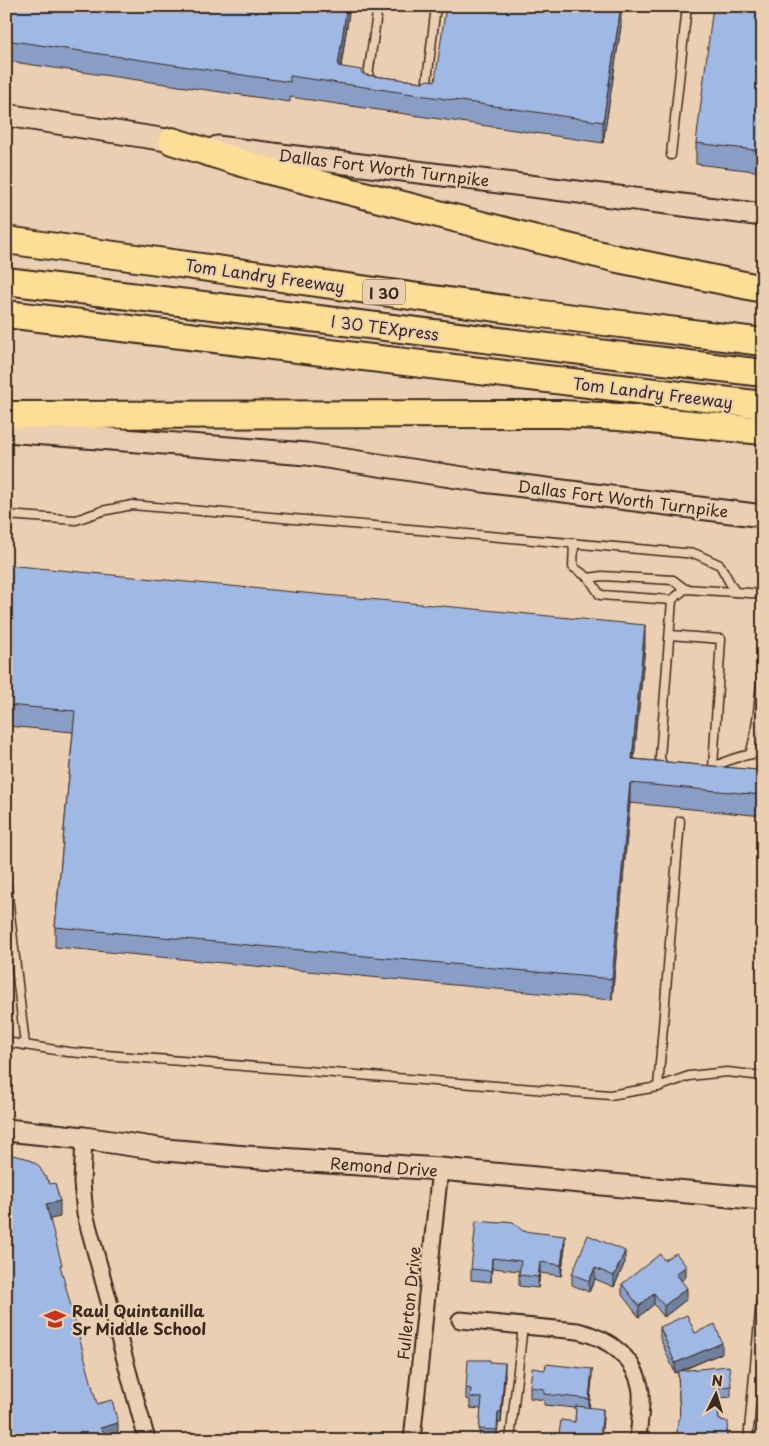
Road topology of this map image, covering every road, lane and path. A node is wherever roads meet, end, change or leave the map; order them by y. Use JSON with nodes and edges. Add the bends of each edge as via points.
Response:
{"nodes":[{"id":1,"x":378,"y":6,"type":"edge"},
{"id":2,"x":436,"y":6,"type":"edge"},
{"id":3,"x":688,"y":6,"type":"edge"},
{"id":4,"x":376,"y":91,"type":"edge"},
{"id":5,"x":424,"y":97,"type":"edge"},
{"id":6,"x":6,"y":115,"type":"edge"},
{"id":7,"x":172,"y":141,"type":"junction"},
{"id":8,"x":671,"y":155,"type":"dead end"},
{"id":9,"x":763,"y":215,"type":"edge"},
{"id":10,"x":6,"y":240,"type":"edge"},
{"id":11,"x":6,"y":282,"type":"edge"},
{"id":12,"x":763,"y":289,"type":"edge"},
{"id":13,"x":6,"y":314,"type":"edge"},
{"id":14,"x":763,"y":342,"type":"edge"},
{"id":15,"x":763,"y":374,"type":"edge"},
{"id":16,"x":763,"y":405,"type":"edge"},
{"id":17,"x":6,"y":416,"type":"edge"},
{"id":18,"x":6,"y":431,"type":"edge"},
{"id":19,"x":763,"y":431,"type":"edge"},
{"id":20,"x":736,"y":512,"type":"junction"},
{"id":21,"x":763,"y":512,"type":"edge"},
{"id":22,"x":6,"y":515,"type":"edge"},
{"id":23,"x":763,"y":516,"type":"edge"},
{"id":24,"x":574,"y":543,"type":"junction"},
{"id":25,"x":589,"y":578,"type":"junction"},
{"id":26,"x":685,"y":589,"type":"junction"},
{"id":27,"x":735,"y":592,"type":"junction"},
{"id":28,"x":763,"y":594,"type":"edge"},
{"id":29,"x":672,"y":600,"type":"junction"},
{"id":30,"x":670,"y":635,"type":"junction"},
{"id":31,"x":763,"y":670,"type":"edge"},
{"id":32,"x":763,"y":753,"type":"edge"},
{"id":33,"x":750,"y":754,"type":"junction"},
{"id":34,"x":714,"y":767,"type":"junction"},
{"id":35,"x":674,"y":773,"type":"edge"},
{"id":36,"x":701,"y":776,"type":"edge"},
{"id":37,"x":680,"y":821,"type":"dead end"},
{"id":38,"x":6,"y":879,"type":"edge"},
{"id":39,"x":6,"y":1042,"type":"edge"},
{"id":40,"x":25,"y":1045,"type":"junction"},
{"id":41,"x":763,"y":1076,"type":"edge"},
{"id":42,"x":658,"y":1087,"type":"junction"},
{"id":43,"x":6,"y":1130,"type":"edge"},
{"id":44,"x":84,"y":1138,"type":"junction"},
{"id":45,"x":440,"y":1170,"type":"junction"},
{"id":46,"x":763,"y":1199,"type":"edge"},
{"id":47,"x":763,"y":1278,"type":"edge"},
{"id":48,"x":460,"y":1320,"type":"dead end"},
{"id":49,"x":523,"y":1326,"type":"junction"},
{"id":50,"x":147,"y":1440,"type":"edge"},
{"id":51,"x":412,"y":1440,"type":"edge"},
{"id":52,"x":510,"y":1440,"type":"edge"},
{"id":53,"x":638,"y":1440,"type":"edge"},
{"id":54,"x":748,"y":1440,"type":"edge"}],
"edges":[{"from":1,"to":4,"type":"lane","via":[[366,90]]},
{"from":2,"to":5,"type":"lane"},
{"from":3,"to":8,"type":"lane"},
{"from":6,"to":7,"type":"main road","name":"Dallas Fort Worth Turnpike"},
{"from":7,"to":9,"type":"main road","name":"Dallas Fort Worth Turnpike"},
{"from":7,"to":12,"type":"highway","via":[[258,168],[560,245]]},
{"from":10,"to":14,"type":"highway","name":"Tom Landry Freeway","number":"I 30"},
{"from":11,"to":15,"type":"highway","name":"I 30 TEXpress"},
{"from":13,"to":16,"type":"highway","name":"Tom Landry Freeway"},
{"from":17,"to":19,"type":"highway","via":[[543,414],[618,417]]},
{"from":18,"to":20,"type":"main road","name":"Dallas Fort Worth Turnpike","via":[[308,454],[483,481]]},
{"from":20,"to":21,"type":"main road"},
{"from":20,"to":23,"type":"main road","name":"Dallas Fort Worth Turnpike"},
{"from":22,"to":24,"type":"lane","via":[[76,520],[132,505]]},
{"from":24,"to":25,"type":"lane","via":[[573,567]]},
{"from":24,"to":27,"type":"lane","via":[[696,554],[720,565]]},
{"from":25,"to":26,"type":"lane","via":[[672,580]]},
{"from":25,"to":29,"type":"lane","via":[[600,594]]},
{"from":26,"to":27,"type":"lane"},
{"from":26,"to":29,"type":"lane"},
{"from":27,"to":28,"type":"lane"},
{"from":29,"to":30,"type":"lane"},
{"from":30,"to":34,"type":"lane","via":[[721,639]]},
{"from":30,"to":35,"type":"lane","via":[[660,758],[665,772]]},
{"from":31,"to":33,"type":"lane","via":[[755,739]]},
{"from":32,"to":33,"type":"lane"},
{"from":33,"to":34,"type":"lane"},
{"from":34,"to":36,"type":"lane"},
{"from":37,"to":42,"type":"lane"},
{"from":38,"to":40,"type":"lane"},
{"from":39,"to":40,"type":"lane"},
{"from":40,"to":42,"type":"lane","via":[[68,1052],[610,1096]]},
{"from":41,"to":42,"type":"lane","via":[[727,1072],[689,1076]]},
{"from":43,"to":44,"type":"main road","name":"Remond Drive"},
{"from":44,"to":45,"type":"main road","name":"Remond Drive","via":[[166,1150]]},
{"from":44,"to":50,"type":"street","via":[[82,1183],[85,1214]]},
{"from":45,"to":46,"type":"main road","name":"Remond Drive"},
{"from":45,"to":51,"type":"street","name":"Fullerton Drive"},
{"from":47,"to":54,"type":"lane"},
{"from":48,"to":49,"type":"street"},
{"from":49,"to":52,"type":"lane"},
{"from":49,"to":53,"type":"street","via":[[592,1334],[621,1352],[630,1362],[640,1386]]}]}
